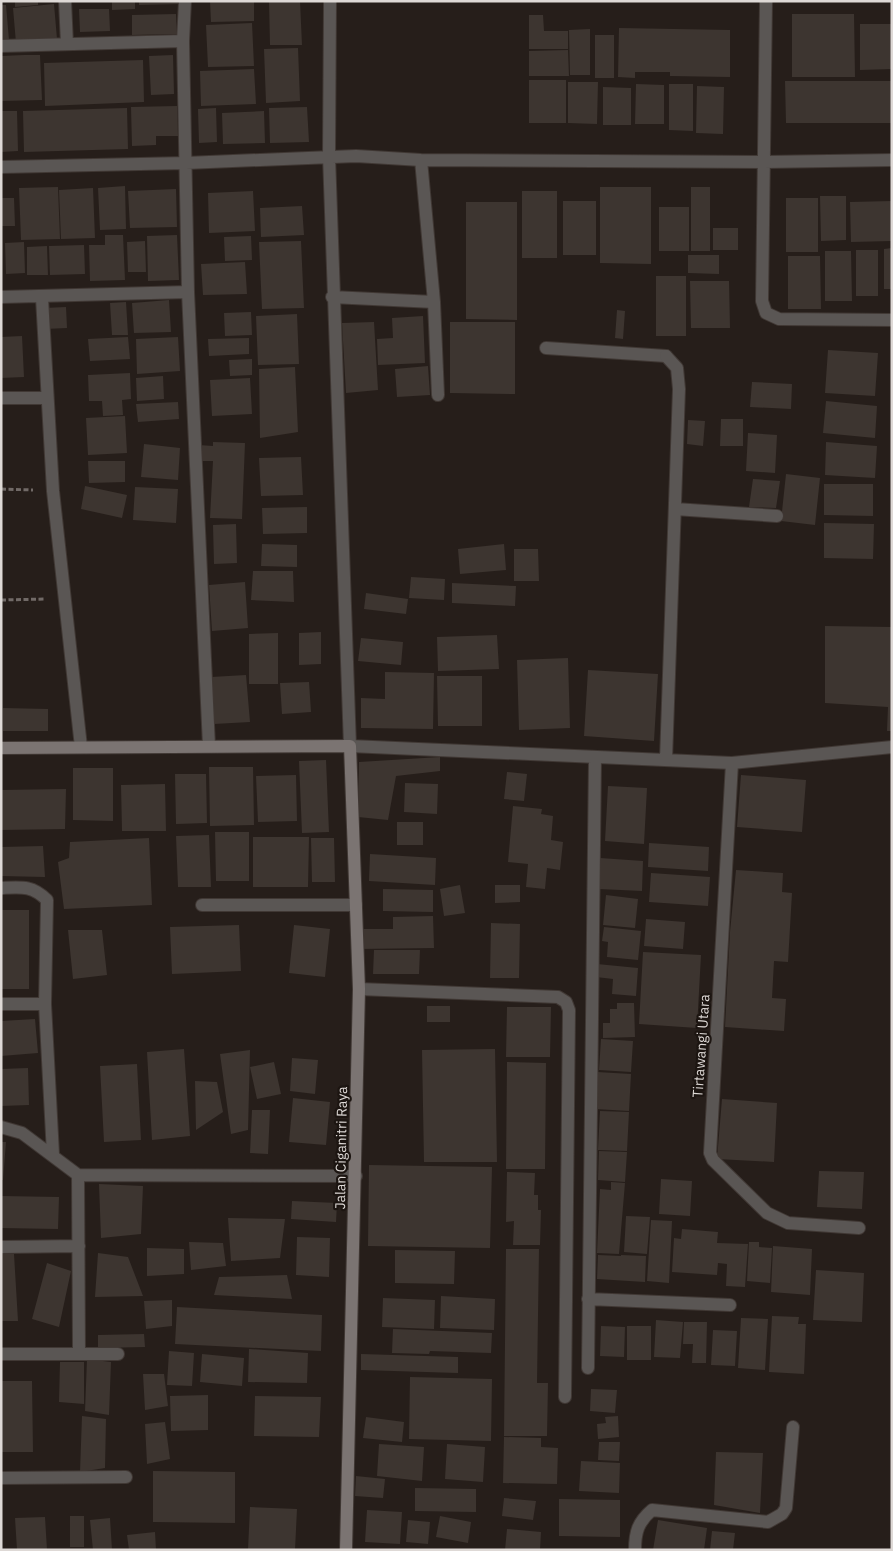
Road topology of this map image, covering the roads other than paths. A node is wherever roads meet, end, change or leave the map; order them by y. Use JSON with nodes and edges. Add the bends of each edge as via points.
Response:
{"nodes":[{"id":1,"x":65,"y":1,"type":"edge"},
{"id":2,"x":185,"y":1,"type":"edge"},
{"id":3,"x":330,"y":1,"type":"edge"},
{"id":4,"x":766,"y":1,"type":"edge"},
{"id":5,"x":183,"y":41,"type":"junction"},
{"id":6,"x":67,"y":44,"type":"junction"},
{"id":7,"x":1,"y":46,"type":"edge"},
{"id":8,"x":329,"y":156,"type":"junction"},
{"id":9,"x":421,"y":160,"type":"junction"},
{"id":10,"x":892,"y":160,"type":"edge"},
{"id":11,"x":764,"y":162,"type":"junction"},
{"id":12,"x":186,"y":163,"type":"junction"},
{"id":13,"x":1,"y":167,"type":"edge"},
{"id":14,"x":188,"y":292,"type":"junction"},
{"id":15,"x":1,"y":297,"type":"edge"},
{"id":16,"x":332,"y":297,"type":"junction"},
{"id":17,"x":42,"y":298,"type":"junction"},
{"id":18,"x":434,"y":302,"type":"junction"},
{"id":19,"x":892,"y":320,"type":"edge"},
{"id":20,"x":546,"y":348,"type":"dead end"},
{"id":21,"x":438,"y":395,"type":"dead end"},
{"id":22,"x":1,"y":398,"type":"edge"},
{"id":23,"x":46,"y":398,"type":"junction"},
{"id":24,"x":675,"y":509,"type":"junction"},
{"id":25,"x":777,"y":516,"type":"dead end"},
{"id":26,"x":209,"y":746,"type":"junction"},
{"id":27,"x":350,"y":746,"type":"junction"},
{"id":28,"x":81,"y":747,"type":"junction"},
{"id":29,"x":892,"y":747,"type":"edge"},
{"id":30,"x":1,"y":748,"type":"edge"},
{"id":31,"x":595,"y":758,"type":"junction"},
{"id":32,"x":666,"y":760,"type":"junction"},
{"id":33,"x":732,"y":763,"type":"junction"},
{"id":34,"x":1,"y":888,"type":"edge"},
{"id":35,"x":202,"y":905,"type":"dead end"},
{"id":36,"x":356,"y":905,"type":"junction"},
{"id":37,"x":359,"y":988,"type":"junction"},
{"id":38,"x":1,"y":1004,"type":"edge"},
{"id":39,"x":46,"y":1004,"type":"junction"},
{"id":40,"x":1,"y":1127,"type":"edge"},
{"id":41,"x":53,"y":1154,"type":"junction"},
{"id":42,"x":78,"y":1175,"type":"junction"},
{"id":43,"x":356,"y":1176,"type":"junction"},
{"id":44,"x":858,"y":1228,"type":"dead end"},
{"id":45,"x":79,"y":1246,"type":"junction"},
{"id":46,"x":1,"y":1247,"type":"edge"},
{"id":47,"x":588,"y":1299,"type":"junction"},
{"id":48,"x":730,"y":1305,"type":"dead end"},
{"id":49,"x":79,"y":1353,"type":"junction"},
{"id":50,"x":1,"y":1354,"type":"edge"},
{"id":51,"x":118,"y":1354,"type":"dead end"},
{"id":52,"x":588,"y":1368,"type":"dead end"},
{"id":53,"x":565,"y":1397,"type":"dead end"},
{"id":54,"x":793,"y":1426,"type":"dead end"},
{"id":55,"x":126,"y":1477,"type":"dead end"},
{"id":56,"x":1,"y":1478,"type":"edge"},
{"id":57,"x":346,"y":1550,"type":"edge"},
{"id":58,"x":635,"y":1550,"type":"edge"}],
"edges":[{"from":1,"to":6,"type":"street"},
{"from":2,"to":5,"type":"street"},
{"from":3,"to":8,"type":"street"},
{"from":4,"to":11,"type":"street"},
{"from":5,"to":6,"type":"street"},
{"from":5,"to":12,"type":"street"},
{"from":6,"to":7,"type":"street"},
{"from":8,"to":9,"type":"street"},
{"from":8,"to":12,"type":"street"},
{"from":8,"to":16,"type":"street"},
{"from":9,"to":11,"type":"street"},
{"from":9,"to":18,"type":"street"},
{"from":10,"to":11,"type":"street"},
{"from":11,"to":19,"type":"street","via":[[762,301],[766,313],[779,320]]},
{"from":12,"to":13,"type":"street"},
{"from":12,"to":14,"type":"street"},
{"from":14,"to":17,"type":"street"},
{"from":14,"to":26,"type":"street"},
{"from":15,"to":17,"type":"street"},
{"from":16,"to":18,"type":"street"},
{"from":16,"to":27,"type":"street"},
{"from":17,"to":23,"type":"street"},
{"from":18,"to":21,"type":"street"},
{"from":20,"to":24,"type":"street","via":[[666,356],[676,368],[679,389]]},
{"from":22,"to":23,"type":"street"},
{"from":23,"to":28,"type":"street"},
{"from":24,"to":25,"type":"street"},
{"from":24,"to":32,"type":"street"},
{"from":26,"to":27,"type":"street"},
{"from":26,"to":28,"type":"street"},
{"from":27,"to":31,"type":"street"},
{"from":27,"to":36,"type":"street","name":"Jalan Ciganitri Raya"},
{"from":28,"to":30,"type":"street"},
{"from":29,"to":33,"type":"street"},
{"from":31,"to":32,"type":"street"},
{"from":31,"to":47,"type":"street"},
{"from":32,"to":33,"type":"street"},
{"from":33,"to":44,"type":"street","name":"Tirtawangi Utara","via":[[710,1153],[713,1160],[767,1213],[788,1223]]},
{"from":34,"to":39,"type":"street","via":[[26,887],[38,891],[47,900]]},
{"from":35,"to":36,"type":"street"},
{"from":36,"to":37,"type":"street","name":"Jalan Ciganitri Raya"},
{"from":37,"to":43,"type":"street","name":"Jalan Ciganitri Raya"},
{"from":37,"to":53,"type":"street","via":[[558,997],[566,1002],[569,1020]]},
{"from":38,"to":39,"type":"street"},
{"from":39,"to":41,"type":"street"},
{"from":40,"to":41,"type":"street","via":[[22,1133]]},
{"from":41,"to":42,"type":"street"},
{"from":42,"to":43,"type":"street"},
{"from":42,"to":45,"type":"street"},
{"from":43,"to":57,"type":"street","name":"Jalan Ciganitri Raya"},
{"from":45,"to":46,"type":"street"},
{"from":45,"to":49,"type":"street"},
{"from":47,"to":48,"type":"street"},
{"from":47,"to":52,"type":"street"},
{"from":49,"to":50,"type":"street"},
{"from":49,"to":51,"type":"street"},
{"from":54,"to":58,"type":"street","via":[[786,1508],[782,1514],[768,1522],[652,1510],[642,1518],[635,1532]]},
{"from":55,"to":56,"type":"street"}]}
